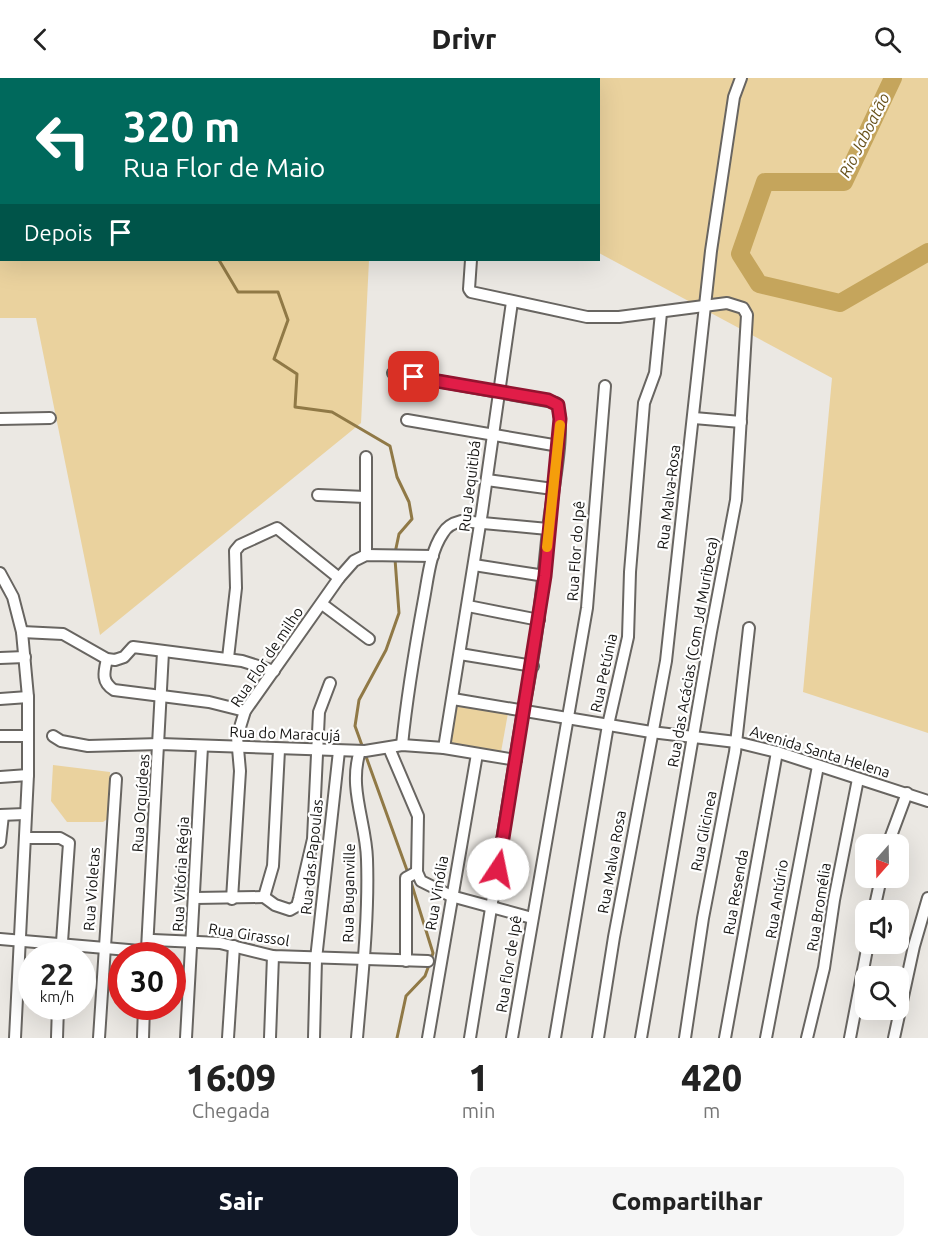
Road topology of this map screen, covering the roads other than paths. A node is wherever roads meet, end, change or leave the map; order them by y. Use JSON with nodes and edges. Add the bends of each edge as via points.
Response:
{"nodes":[{"id":1,"x":741,"y":78,"type":"edge"},
{"id":2,"x":471,"y":261,"type":"edge"},
{"id":3,"x":512,"y":302,"type":"junction"},
{"id":4,"x":705,"y":305,"type":"junction"},
{"id":5,"x":661,"y":313,"type":"junction"},
{"id":6,"x":393,"y":373,"type":"dead end"},
{"id":7,"x":605,"y":386,"type":"dead end"},
{"id":8,"x":499,"y":391,"type":"junction"},
{"id":9,"x":50,"y":418,"type":"dead end"},
{"id":10,"x":694,"y":418,"type":"junction"},
{"id":11,"x":0,"y":419,"type":"edge"},
{"id":12,"x":407,"y":420,"type":"dead end"},
{"id":13,"x":741,"y":422,"type":"junction"},
{"id":14,"x":492,"y":433,"type":"junction"},
{"id":15,"x":559,"y":446,"type":"junction"},
{"id":16,"x":366,"y":457,"type":"dead end"},
{"id":17,"x":487,"y":480,"type":"junction"},
{"id":18,"x":553,"y":489,"type":"junction"},
{"id":19,"x":318,"y":495,"type":"dead end"},
{"id":20,"x":366,"y":497,"type":"junction"},
{"id":21,"x":481,"y":522,"type":"junction"},
{"id":22,"x":548,"y":529,"type":"junction"},
{"id":23,"x":366,"y":555,"type":"junction"},
{"id":24,"x":433,"y":556,"type":"junction"},
{"id":25,"x":474,"y":565,"type":"junction"},
{"id":26,"x":0,"y":573,"type":"edge"},
{"id":27,"x":545,"y":576,"type":"junction"},
{"id":28,"x":339,"y":578,"type":"junction"},
{"id":29,"x":322,"y":604,"type":"junction"},
{"id":30,"x":468,"y":606,"type":"junction"},
{"id":31,"x":539,"y":620,"type":"junction"},
{"id":32,"x":749,"y":628,"type":"dead end"},
{"id":33,"x":22,"y":632,"type":"junction"},
{"id":34,"x":369,"y":639,"type":"dead end"},
{"id":35,"x":163,"y":652,"type":"junction"},
{"id":36,"x":460,"y":654,"type":"junction"},
{"id":37,"x":25,"y":657,"type":"junction"},
{"id":38,"x":0,"y":658,"type":"edge"},
{"id":39,"x":107,"y":658,"type":"junction"},
{"id":40,"x":228,"y":658,"type":"junction"},
{"id":41,"x":533,"y":666,"type":"junction"},
{"id":42,"x":274,"y":671,"type":"junction"},
{"id":43,"x":330,"y":683,"type":"dead end"},
{"id":44,"x":660,"y":693,"type":"joint"},
{"id":45,"x":28,"y":697,"type":"junction"},
{"id":46,"x":160,"y":697,"type":"junction"},
{"id":47,"x":0,"y":699,"type":"edge"},
{"id":48,"x":453,"y":699,"type":"junction"},
{"id":49,"x":245,"y":711,"type":"junction"},
{"id":50,"x":523,"y":711,"type":"junction"},
{"id":51,"x":567,"y":718,"type":"junction"},
{"id":52,"x":608,"y":725,"type":"junction"},
{"id":53,"x":651,"y":732,"type":"junction"},
{"id":54,"x":0,"y":736,"type":"edge"},
{"id":55,"x":28,"y":736,"type":"junction"},
{"id":56,"x":53,"y":736,"type":"dead end"},
{"id":57,"x":693,"y":737,"type":"junction"},
{"id":58,"x":736,"y":742,"type":"junction"},
{"id":59,"x":160,"y":744,"type":"junction"},
{"id":60,"x":402,"y":745,"type":"junction"},
{"id":61,"x":202,"y":747,"type":"junction"},
{"id":62,"x":238,"y":748,"type":"junction"},
{"id":63,"x":389,"y":748,"type":"junction"},
{"id":64,"x":444,"y":748,"type":"junction"},
{"id":65,"x":279,"y":750,"type":"junction"},
{"id":66,"x":318,"y":751,"type":"junction"},
{"id":67,"x":339,"y":751,"type":"junction"},
{"id":68,"x":363,"y":751,"type":"junction"},
{"id":69,"x":777,"y":752,"type":"junction"},
{"id":70,"x":477,"y":754,"type":"junction"},
{"id":71,"x":516,"y":760,"type":"junction"},
{"id":72,"x":818,"y":766,"type":"junction"},
{"id":73,"x":28,"y":775,"type":"junction"},
{"id":74,"x":0,"y":777,"type":"edge"},
{"id":75,"x":116,"y":779,"type":"dead end"},
{"id":76,"x":858,"y":779,"type":"junction"},
{"id":77,"x":907,"y":794,"type":"junction"},
{"id":78,"x":928,"y":801,"type":"edge"},
{"id":79,"x":26,"y":814,"type":"junction"},
{"id":80,"x":1,"y":815,"type":"edge"},
{"id":81,"x":892,"y":834,"type":"edge"},
{"id":82,"x":25,"y":838,"type":"junction"},
{"id":83,"x":0,"y":842,"type":"edge"},
{"id":84,"x":417,"y":873,"type":"junction"},
{"id":85,"x":451,"y":896,"type":"junction"},
{"id":86,"x":264,"y":897,"type":"junction"},
{"id":87,"x":195,"y":898,"type":"junction"},
{"id":88,"x":928,"y":898,"type":"edge"},
{"id":89,"x":232,"y":899,"type":"junction"},
{"id":90,"x":491,"y":907,"type":"junction"},
{"id":91,"x":532,"y":918,"type":"junction"},
{"id":92,"x":0,"y":939,"type":"edge"},
{"id":93,"x":21,"y":940,"type":"junction"},
{"id":94,"x":192,"y":941,"type":"junction"},
{"id":95,"x":29,"y":942,"type":"edge"},
{"id":96,"x":62,"y":942,"type":"edge"},
{"id":97,"x":147,"y":942,"type":"edge"},
{"id":98,"x":150,"y":942,"type":"edge"},
{"id":99,"x":234,"y":946,"type":"junction"},
{"id":100,"x":96,"y":949,"type":"edge"},
{"id":101,"x":104,"y":949,"type":"junction"},
{"id":102,"x":108,"y":949,"type":"edge"},
{"id":103,"x":866,"y":954,"type":"edge"},
{"id":104,"x":273,"y":956,"type":"junction"},
{"id":105,"x":316,"y":958,"type":"junction"},
{"id":106,"x":362,"y":959,"type":"junction"},
{"id":107,"x":428,"y":961,"type":"dead end"},
{"id":108,"x":406,"y":962,"type":"junction"},
{"id":109,"x":58,"y":1020,"type":"edge"},
{"id":110,"x":144,"y":1020,"type":"edge"},
{"id":111,"x":15,"y":1038,"type":"edge"},
{"id":112,"x":57,"y":1038,"type":"edge"},
{"id":113,"x":99,"y":1038,"type":"edge"},
{"id":114,"x":143,"y":1038,"type":"edge"},
{"id":115,"x":186,"y":1038,"type":"edge"},
{"id":116,"x":228,"y":1038,"type":"edge"},
{"id":117,"x":270,"y":1038,"type":"edge"},
{"id":118,"x":314,"y":1038,"type":"edge"},
{"id":119,"x":357,"y":1038,"type":"edge"},
{"id":120,"x":429,"y":1038,"type":"edge"},
{"id":121,"x":470,"y":1038,"type":"edge"},
{"id":122,"x":512,"y":1038,"type":"edge"},
{"id":123,"x":555,"y":1038,"type":"edge"},
{"id":124,"x":598,"y":1038,"type":"edge"},
{"id":125,"x":641,"y":1038,"type":"edge"},
{"id":126,"x":686,"y":1038,"type":"edge"},
{"id":127,"x":725,"y":1038,"type":"edge"},
{"id":128,"x":766,"y":1038,"type":"edge"},
{"id":129,"x":807,"y":1038,"type":"edge"},
{"id":130,"x":850,"y":1038,"type":"edge"},
{"id":131,"x":894,"y":1038,"type":"edge"}],
"edges":[{"from":1,"to":4,"type":"street","name":"Rua Malva-Rosa","via":[[734,97]]},
{"from":2,"to":3,"type":"street","via":[[470,291]]},
{"from":3,"to":5,"type":"street","via":[[587,317]]},
{"from":3,"to":8,"type":"street","name":"Rua Jequitibá"},
{"from":4,"to":5,"type":"street"},
{"from":4,"to":10,"type":"street","name":"Rua Malva-Rosa"},
{"from":4,"to":13,"type":"street","name":"Rua das Acácias (Com Jd Muribeca)","via":[[735,304],[747,315]]},
{"from":5,"to":52,"type":"street","name":"Rua Petúnia","via":[[655,373],[644,403],[628,637]]},
{"from":6,"to":8,"type":"street"},
{"from":7,"to":51,"type":"street","name":"Rua Flor do Ipê","via":[[587,608]]},
{"from":8,"to":14,"type":"street","name":"Rua Jequitibá"},
{"from":8,"to":15,"type":"street","via":[[558,405]]},
{"from":9,"to":11,"type":"street"},
{"from":10,"to":13,"type":"street"},
{"from":10,"to":44,"type":"street","name":"Rua Malva-Rosa"},
{"from":12,"to":14,"type":"street"},
{"from":13,"to":57,"type":"street","name":"Rua das Acácias (Com Jd Muribeca)","via":[[736,500]]},
{"from":14,"to":15,"type":"street"},
{"from":14,"to":17,"type":"street","name":"Rua Jequitibá"},
{"from":15,"to":18,"type":"street"},
{"from":16,"to":20,"type":"street"},
{"from":17,"to":18,"type":"street"},
{"from":17,"to":21,"type":"street","name":"Rua Jequitibá"},
{"from":18,"to":22,"type":"street"},
{"from":19,"to":20,"type":"street"},
{"from":20,"to":23,"type":"street"},
{"from":21,"to":22,"type":"street"},
{"from":21,"to":24,"type":"street","via":[[452,524],[443,531]]},
{"from":21,"to":25,"type":"street","name":"Rua Jequitibá"},
{"from":22,"to":27,"type":"street"},
{"from":23,"to":24,"type":"street"},
{"from":23,"to":28,"type":"street","name":"Rua Flor de milho","via":[[354,561]]},
{"from":24,"to":60,"type":"street","via":[[408,682]]},
{"from":25,"to":27,"type":"street"},
{"from":25,"to":30,"type":"street","name":"Rua Jequitibá"},
{"from":26,"to":33,"type":"street","via":[[13,597]]},
{"from":27,"to":31,"type":"street"},
{"from":28,"to":29,"type":"street","name":"Rua Flor de milho"},
{"from":28,"to":40,"type":"street","via":[[280,529],[273,528],[240,545],[235,551],[236,588]]},
{"from":29,"to":34,"type":"street","name":"Rua Flor de milho"},
{"from":29,"to":42,"type":"street","name":"Rua Flor de milho"},
{"from":30,"to":31,"type":"street"},
{"from":30,"to":36,"type":"street","name":"Rua Jequitibá"},
{"from":31,"to":41,"type":"street"},
{"from":32,"to":58,"type":"street","name":"Rua Glicinea"},
{"from":33,"to":37,"type":"street"},
{"from":33,"to":39,"type":"street","via":[[63,634]]},
{"from":35,"to":39,"type":"street","via":[[132,647],[121,659]]},
{"from":35,"to":40,"type":"street"},
{"from":35,"to":46,"type":"street","name":"Rua Orquídeas"},
{"from":36,"to":41,"type":"street"},
{"from":36,"to":48,"type":"street","name":"Rua Jequitibá"},
{"from":37,"to":38,"type":"street"},
{"from":37,"to":45,"type":"street"},
{"from":39,"to":46,"type":"street","via":[[107,686]]},
{"from":40,"to":42,"type":"street"},
{"from":41,"to":50,"type":"street"},
{"from":42,"to":49,"type":"street","name":"Rua Flor de milho"},
{"from":43,"to":66,"type":"street","via":[[319,712]]},
{"from":44,"to":53,"type":"street","name":"Rua Malva Rosa"},
{"from":45,"to":47,"type":"street"},
{"from":45,"to":55,"type":"street"},
{"from":46,"to":49,"type":"street","via":[[209,702]]},
{"from":46,"to":59,"type":"street","name":"Rua Orquídeas"},
{"from":48,"to":50,"type":"street","name":"Avenida Santa Helena"},
{"from":48,"to":64,"type":"street","name":"Rua Jequitibá"},
{"from":49,"to":62,"type":"street","name":"Rua Flor de milho","via":[[239,726]]},
{"from":50,"to":51,"type":"street","name":"Avenida Santa Helena"},
{"from":50,"to":71,"type":"street"},
{"from":51,"to":52,"type":"street","name":"Avenida Santa Helena"},
{"from":51,"to":91,"type":"street","name":"Rua flor de Ipê"},
{"from":52,"to":53,"type":"street","name":"Avenida Santa Helena"},
{"from":52,"to":123,"type":"street","name":"Rua Petúnia"},
{"from":53,"to":57,"type":"street","name":"Avenida Santa Helena"},
{"from":53,"to":124,"type":"street","name":"Rua Malva Rosa"},
{"from":54,"to":55,"type":"street"},
{"from":55,"to":73,"type":"street"},
{"from":56,"to":59,"type":"street","name":"Rua do Maracujá","via":[[88,746]]},
{"from":57,"to":58,"type":"street","name":"Avenida Santa Helena"},
{"from":57,"to":125,"type":"street","name":"Rua das Acácias (Com Jd Muribeca)"},
{"from":58,"to":69,"type":"street","name":"Avenida Santa Helena"},
{"from":58,"to":126,"type":"street","name":"Rua Glicinea","via":[[703,918]]},
{"from":59,"to":61,"type":"street","name":"Rua do Maracujá"},
{"from":59,"to":97,"type":"street","name":"Rua Orquídeas"},
{"from":60,"to":63,"type":"street","name":"Rua do Maracujá"},
{"from":60,"to":64,"type":"street","name":"Rua do Maracujá"},
{"from":61,"to":62,"type":"street","name":"Rua do Maracujá"},
{"from":61,"to":87,"type":"street","name":"Rua Vitória Régia"},
{"from":62,"to":65,"type":"street","name":"Rua do Maracujá"},
{"from":62,"to":89,"type":"street","name":"Rua Flor de milho"},
{"from":63,"to":68,"type":"street","name":"Rua do Maracujá"},
{"from":63,"to":84,"type":"street","via":[[418,816]]},
{"from":64,"to":70,"type":"street","name":"Rua do Maracujá"},
{"from":65,"to":66,"type":"street","name":"Rua do Maracujá"},
{"from":65,"to":86,"type":"street","via":[[273,866]]},
{"from":66,"to":67,"type":"street","name":"Rua do Maracujá"},
{"from":66,"to":86,"type":"street","via":[[313,839],[297,906],[290,910]]},
{"from":67,"to":68,"type":"street","name":"Rua do Maracujá"},
{"from":67,"to":105,"type":"street","name":"Rua das Papoulas"},
{"from":68,"to":106,"type":"street","name":"Rua Buganville","via":[[354,775],[367,860]]},
{"from":69,"to":72,"type":"street","name":"Avenida Santa Helena"},
{"from":69,"to":127,"type":"street","name":"Rua Resenda"},
{"from":70,"to":71,"type":"street","name":"Rua do Maracujá"},
{"from":70,"to":85,"type":"street","name":"Rua Vinólia"},
{"from":71,"to":90,"type":"street"},
{"from":72,"to":76,"type":"street","name":"Avenida Santa Helena"},
{"from":72,"to":128,"type":"street","name":"Rua Antúrio"},
{"from":73,"to":74,"type":"street"},
{"from":73,"to":79,"type":"street"},
{"from":75,"to":101,"type":"street","name":"Rua Violetas"},
{"from":76,"to":77,"type":"street","name":"Avenida Santa Helena"},
{"from":76,"to":129,"type":"street","name":"Rua Bromélia","via":[[824,968]]},
{"from":77,"to":78,"type":"street","name":"Avenida Santa Helena"},
{"from":77,"to":81,"type":"street"},
{"from":79,"to":80,"type":"street"},
{"from":79,"to":82,"type":"street"},
{"from":80,"to":83,"type":"street"},
{"from":82,"to":93,"type":"street"},
{"from":82,"to":96,"type":"street","via":[[60,838],[69,843]]},
{"from":84,"to":85,"type":"street","via":[[421,881]]},
{"from":84,"to":108,"type":"street","via":[[406,878]]},
{"from":85,"to":90,"type":"street"},
{"from":85,"to":120,"type":"street","name":"Rua Vinólia"},
{"from":86,"to":89,"type":"street"},
{"from":87,"to":89,"type":"street"},
{"from":87,"to":94,"type":"street","name":"Rua Vitória Régia"},
{"from":88,"to":131,"type":"street"},
{"from":90,"to":91,"type":"street"},
{"from":90,"to":121,"type":"street"},
{"from":91,"to":122,"type":"street","name":"Rua flor de Ipê"},
{"from":92,"to":93,"type":"street","name":"Rua Girassol"},
{"from":93,"to":95,"type":"street","name":"Rua Girassol"},
{"from":93,"to":111,"type":"street"},
{"from":94,"to":98,"type":"street","name":"Rua Girassol"},
{"from":94,"to":99,"type":"street","name":"Rua Girassol"},
{"from":94,"to":115,"type":"street","name":"Rua Vitória Régia"},
{"from":99,"to":104,"type":"street","name":"Rua Girassol"},
{"from":99,"to":116,"type":"street"},
{"from":100,"to":101,"type":"street","name":"Rua Girassol"},
{"from":101,"to":102,"type":"street","name":"Rua Girassol"},
{"from":101,"to":113,"type":"street","name":"Rua Violetas"},
{"from":103,"to":130,"type":"street"},
{"from":104,"to":105,"type":"street","name":"Rua Girassol"},
{"from":104,"to":117,"type":"street"},
{"from":105,"to":106,"type":"street","name":"Rua Girassol"},
{"from":105,"to":118,"type":"street","name":"Rua das Papoulas"},
{"from":106,"to":108,"type":"street","name":"Rua Girassol"},
{"from":106,"to":119,"type":"street","name":"Rua Buganville"},
{"from":107,"to":108,"type":"street","name":"Rua Girassol"},
{"from":109,"to":112,"type":"street"},
{"from":110,"to":114,"type":"street"}]}
